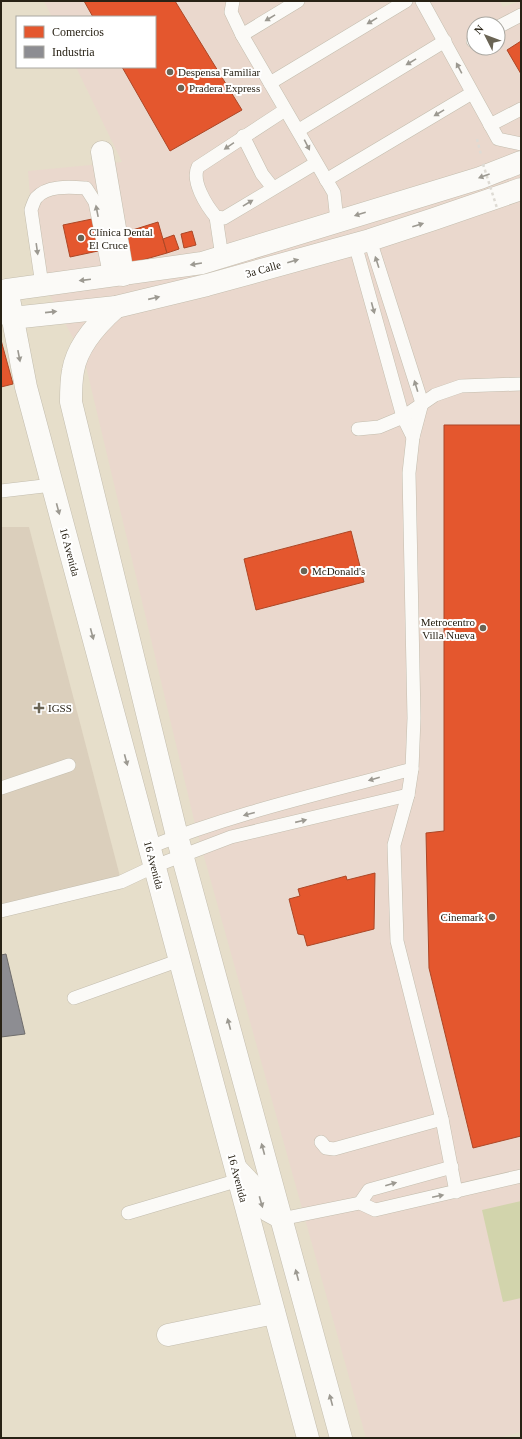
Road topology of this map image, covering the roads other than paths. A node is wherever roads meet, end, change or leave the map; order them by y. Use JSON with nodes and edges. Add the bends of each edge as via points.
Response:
{"nodes":[{"id":1,"x":233,"y":1,"type":"edge"},
{"id":2,"x":298,"y":1,"type":"edge"},
{"id":3,"x":406,"y":1,"type":"edge"},
{"id":4,"x":422,"y":1,"type":"edge"},
{"id":5,"x":521,"y":15,"type":"edge"},
{"id":6,"x":506,"y":23,"type":"edge"},
{"id":7,"x":242,"y":35,"type":"junction"},
{"id":8,"x":444,"y":41,"type":"junction"},
{"id":9,"x":270,"y":83,"type":"junction"},
{"id":10,"x":472,"y":93,"type":"junction"},
{"id":11,"x":285,"y":110,"type":"junction"},
{"id":12,"x":521,"y":110,"type":"edge"},
{"id":13,"x":490,"y":125,"type":"junction"},
{"id":14,"x":299,"y":130,"type":"junction"},
{"id":15,"x":243,"y":136,"type":"junction"},
{"id":16,"x":521,"y":144,"type":"edge"},
{"id":17,"x":102,"y":152,"type":"dead end"},
{"id":18,"x":521,"y":162,"type":"edge"},
{"id":19,"x":316,"y":163,"type":"junction"},
{"id":20,"x":326,"y":180,"type":"junction"},
{"id":21,"x":273,"y":188,"type":"junction"},
{"id":22,"x":521,"y":189,"type":"edge"},
{"id":23,"x":216,"y":217,"type":"junction"},
{"id":24,"x":337,"y":221,"type":"junction"},
{"id":25,"x":362,"y":242,"type":"junction"},
{"id":26,"x":222,"y":257,"type":"junction"},
{"id":27,"x":117,"y":276,"type":"junction"},
{"id":28,"x":42,"y":285,"type":"junction"},
{"id":29,"x":5,"y":303,"type":"edge"},
{"id":30,"x":116,"y":307,"type":"junction"},
{"id":31,"x":521,"y":384,"type":"edge"},
{"id":32,"x":422,"y":403,"type":"junction"},
{"id":33,"x":403,"y":417,"type":"junction"},
{"id":34,"x":358,"y":430,"type":"dead end"},
{"id":35,"x":412,"y":437,"type":"junction"},
{"id":36,"x":52,"y":485,"type":"junction"},
{"id":37,"x":1,"y":491,"type":"edge"},
{"id":38,"x":69,"y":765,"type":"dead end"},
{"id":39,"x":412,"y":769,"type":"junction"},
{"id":40,"x":1,"y":788,"type":"edge"},
{"id":41,"x":408,"y":795,"type":"junction"},
{"id":42,"x":180,"y":846,"type":"junction"},
{"id":43,"x":152,"y":856,"type":"junction"},
{"id":44,"x":1,"y":910,"type":"edge"},
{"id":45,"x":180,"y":960,"type":"junction"},
{"id":46,"x":74,"y":998,"type":"dead end"},
{"id":47,"x":442,"y":1119,"type":"junction"},
{"id":48,"x":321,"y":1142,"type":"dead end"},
{"id":49,"x":233,"y":1158,"type":"junction"},
{"id":50,"x":452,"y":1167,"type":"junction"},
{"id":51,"x":521,"y":1176,"type":"edge"},
{"id":52,"x":238,"y":1180,"type":"junction"},
{"id":53,"x":456,"y":1192,"type":"junction"},
{"id":54,"x":360,"y":1203,"type":"junction"},
{"id":55,"x":128,"y":1213,"type":"dead end"},
{"id":56,"x":282,"y":1220,"type":"junction"},
{"id":57,"x":274,"y":1313,"type":"junction"},
{"id":58,"x":168,"y":1335,"type":"dead end"},
{"id":59,"x":308,"y":1438,"type":"edge"},
{"id":60,"x":341,"y":1438,"type":"edge"}],
"edges":[{"from":1,"to":7,"type":"lane","via":[[230,12]]},
{"from":2,"to":7,"type":"lane","one_way":true},
{"from":3,"to":9,"type":"lane","one_way":true},
{"from":4,"to":8,"type":"lane"},
{"from":5,"to":6,"type":"lane"},
{"from":7,"to":9,"type":"lane"},
{"from":10,"to":8,"type":"lane","one_way":true},
{"from":8,"to":14,"type":"lane","one_way":true},
{"from":9,"to":11,"type":"lane"},
{"from":10,"to":13,"type":"lane"},
{"from":10,"to":20,"type":"lane","one_way":true},
{"from":11,"to":14,"type":"lane"},
{"from":11,"to":15,"type":"lane"},
{"from":12,"to":13,"type":"lane"},
{"from":13,"to":16,"type":"lane","via":[[498,139]]},
{"from":14,"to":19,"type":"lane","one_way":true},
{"from":15,"to":21,"type":"lane","via":[[262,174]]},
{"from":15,"to":23,"type":"lane","one_way":true,"via":[[198,167],[195,174],[210,210]]},
{"from":17,"to":27,"type":"main road"},
{"from":18,"to":24,"type":"main road","one_way":true,"via":[[480,178]]},
{"from":19,"to":20,"type":"lane"},
{"from":19,"to":21,"type":"lane"},
{"from":20,"to":24,"type":"lane","via":[[334,193]]},
{"from":23,"to":21,"type":"lane","one_way":true,"via":[[224,218]]},
{"from":25,"to":22,"type":"main road","name":"3a Calle","one_way":true},
{"from":23,"to":26,"type":"lane"},
{"from":24,"to":26,"type":"main road"},
{"from":30,"to":25,"type":"main road","name":"3a Calle","one_way":true},
{"from":32,"to":25,"type":"lane","one_way":true},
{"from":25,"to":33,"type":"lane","one_way":true},
{"from":26,"to":27,"type":"main road","one_way":true,"via":[[202,263]]},
{"from":27,"to":28,"type":"main road","one_way":true},
{"from":27,"to":28,"type":"lane","one_way":true,"via":[[96,202],[86,188],[70,187],[46,191],[36,199],[31,210]]},
{"from":28,"to":29,"type":"main road"},
{"from":29,"to":30,"type":"main road","name":"3a Calle","one_way":true},
{"from":29,"to":36,"type":"main road","name":"16 Avenida","one_way":true},
{"from":30,"to":42,"type":"main road","via":[[98,323],[81,349],[73,369],[71,402]]},
{"from":31,"to":32,"type":"lane","via":[[460,386],[434,395]]},
{"from":32,"to":33,"type":"lane"},
{"from":32,"to":35,"type":"lane"},
{"from":33,"to":34,"type":"lane"},
{"from":33,"to":35,"type":"lane"},
{"from":35,"to":39,"type":"lane","via":[[409,473],[414,718]]},
{"from":36,"to":37,"type":"lane"},
{"from":36,"to":43,"type":"main road","name":"16 Avenida","one_way":true},
{"from":38,"to":40,"type":"lane"},
{"from":39,"to":41,"type":"lane"},
{"from":39,"to":42,"type":"lane","one_way":true,"via":[[227,820]]},
{"from":42,"to":41,"type":"lane","one_way":true,"via":[[243,834]]},
{"from":41,"to":47,"type":"lane","via":[[394,845],[397,941]]},
{"from":42,"to":43,"type":"lane"},
{"from":42,"to":43,"type":"lane"},
{"from":56,"to":42,"type":"main road","one_way":true},
{"from":43,"to":44,"type":"lane","via":[[121,882]]},
{"from":43,"to":45,"type":"main road","name":"16 Avenida"},
{"from":45,"to":46,"type":"lane"},
{"from":45,"to":49,"type":"main road","name":"16 Avenida"},
{"from":47,"to":48,"type":"lane","via":[[334,1149],[326,1148]]},
{"from":47,"to":50,"type":"lane"},
{"from":49,"to":52,"type":"main road","name":"16 Avenida"},
{"from":49,"to":56,"type":"lane","one_way":true,"via":[[255,1182],[265,1214],[272,1219]]},
{"from":50,"to":53,"type":"lane"},
{"from":54,"to":50,"type":"lane","one_way":true,"via":[[369,1190]]},
{"from":51,"to":53,"type":"lane"},
{"from":52,"to":55,"type":"lane"},
{"from":52,"to":57,"type":"main road","name":"16 Avenida"},
{"from":54,"to":53,"type":"lane","one_way":true,"via":[[375,1210]]},
{"from":54,"to":56,"type":"lane"},
{"from":60,"to":56,"type":"main road","one_way":true},
{"from":57,"to":58,"type":"main road"},
{"from":57,"to":59,"type":"main road","name":"16 Avenida"}]}
